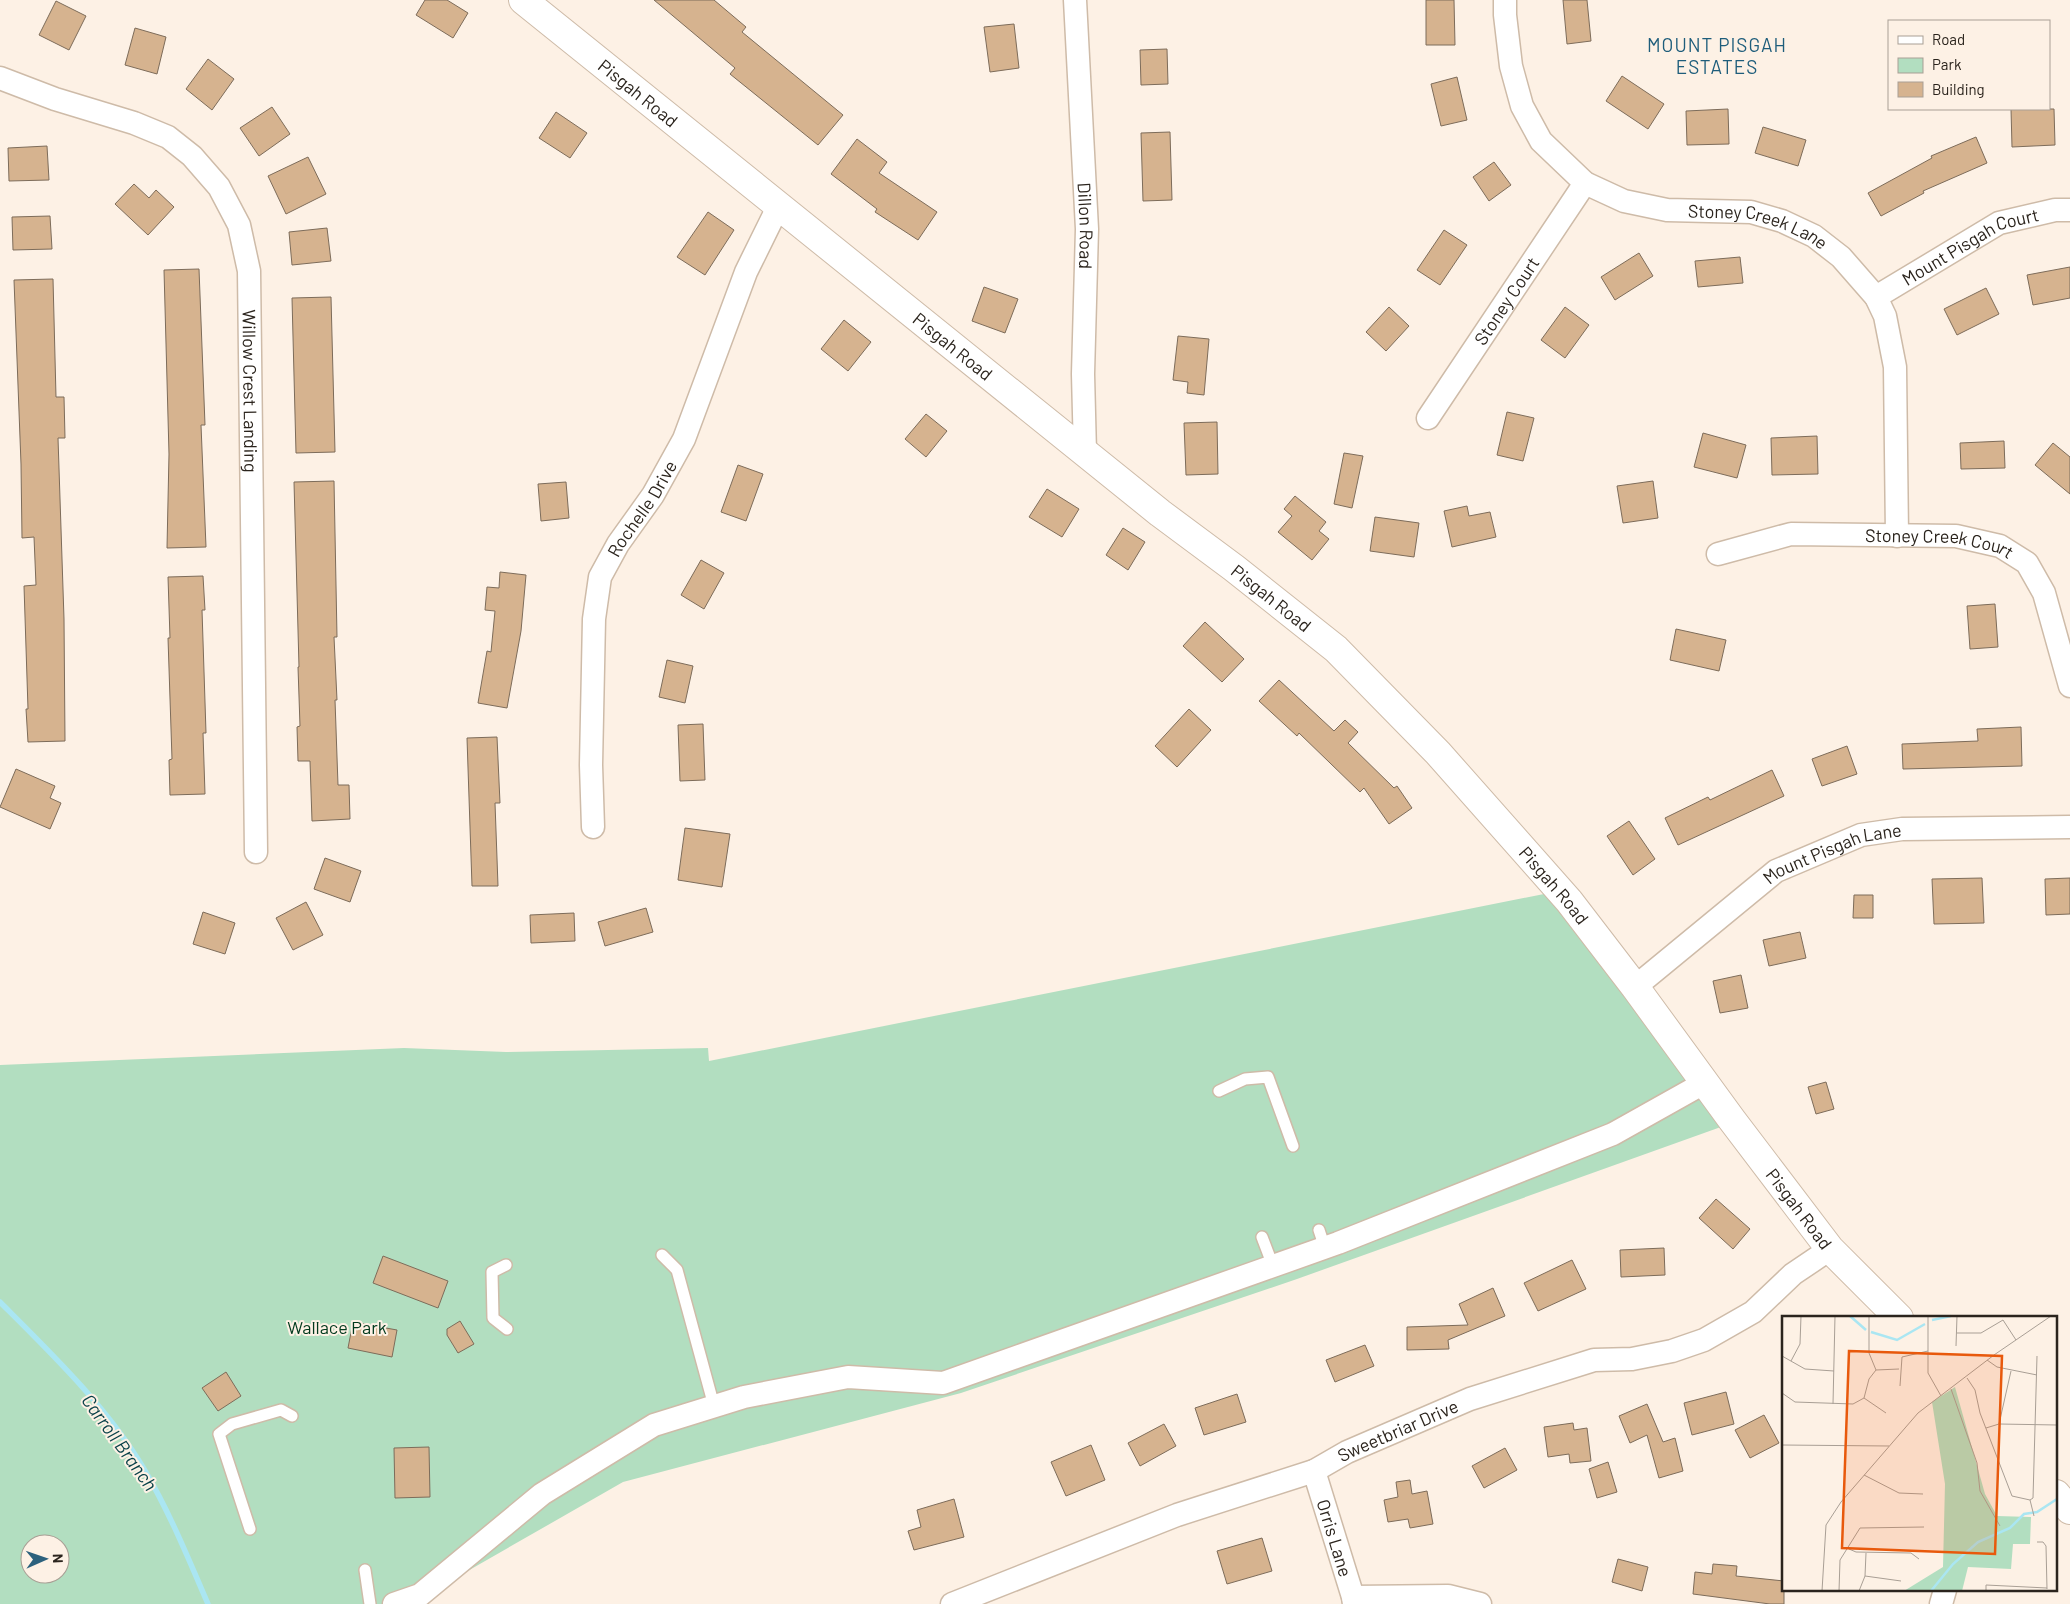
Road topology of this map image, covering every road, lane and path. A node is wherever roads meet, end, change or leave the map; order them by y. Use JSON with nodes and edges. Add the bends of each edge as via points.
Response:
{"nodes":[{"id":1,"x":523,"y":0,"type":"edge"},
{"id":2,"x":1075,"y":0,"type":"edge"},
{"id":3,"x":1505,"y":0,"type":"edge"},
{"id":4,"x":0,"y":78,"type":"edge"},
{"id":5,"x":1585,"y":182,"type":"junction"},
{"id":6,"x":778,"y":207,"type":"junction"},
{"id":7,"x":2070,"y":210,"type":"edge"},
{"id":8,"x":1876,"y":297,"type":"junction"},
{"id":9,"x":1428,"y":418,"type":"dead end"},
{"id":10,"x":1085,"y":453,"type":"junction"},
{"id":11,"x":1897,"y":536,"type":"junction"},
{"id":12,"x":1718,"y":554,"type":"dead end"},
{"id":13,"x":2070,"y":686,"type":"edge"},
{"id":14,"x":593,"y":827,"type":"dead end"},
{"id":15,"x":2070,"y":827,"type":"edge"},
{"id":16,"x":256,"y":852,"type":"dead end"},
{"id":17,"x":1635,"y":987,"type":"junction"},
{"id":18,"x":1704,"y":1083,"type":"junction"},
{"id":19,"x":1219,"y":1091,"type":"dead end"},
{"id":20,"x":1293,"y":1146,"type":"dead end"},
{"id":21,"x":1262,"y":1238,"type":"dead end"},
{"id":22,"x":1830,"y":1249,"type":"junction"},
{"id":23,"x":662,"y":1255,"type":"dead end"},
{"id":24,"x":506,"y":1265,"type":"dead end"},
{"id":25,"x":1273,"y":1266,"type":"junction"},
{"id":26,"x":1897,"y":1316,"type":"edge"},
{"id":27,"x":507,"y":1329,"type":"dead end"},
{"id":28,"x":714,"y":1406,"type":"junction"},
{"id":29,"x":292,"y":1416,"type":"dead end"},
{"id":30,"x":1314,"y":1471,"type":"junction"},
{"id":31,"x":2058,"y":1496,"type":"edge"},
{"id":32,"x":2070,"y":1510,"type":"edge"},
{"id":33,"x":250,"y":1529,"type":"dead end"},
{"id":34,"x":365,"y":1570,"type":"dead end"},
{"id":35,"x":1354,"y":1601,"type":"edge"},
{"id":36,"x":370,"y":1604,"type":"edge"},
{"id":37,"x":394,"y":1604,"type":"edge"},
{"id":38,"x":952,"y":1604,"type":"edge"},
{"id":39,"x":1480,"y":1604,"type":"edge"}],
"edges":[{"from":1,"to":6,"type":"street","name":"Pisgah Road"},
{"from":2,"to":10,"type":"street","name":"Dillon Road","via":[[1088,229],[1083,374]]},
{"from":3,"to":5,"type":"street","name":"Stoney Creek Lane","via":[[1511,66],[1522,106],[1541,141]]},
{"from":4,"to":16,"type":"street","name":"Willow Crest Landing","via":[[168,137],[192,156],[219,187],[239,225],[249,271]]},
{"from":5,"to":8,"type":"street","name":"Stoney Creek Lane","via":[[1624,201],[1667,210],[1751,212],[1782,221],[1814,236],[1841,257]]},
{"from":5,"to":9,"type":"street","name":"Stoney Court"},
{"from":6,"to":10,"type":"street","name":"Pisgah Road"},
{"from":6,"to":14,"type":"street","name":"Rochelle Drive","via":[[746,272],[684,439],[653,495],[618,544],[600,577],[594,619]]},
{"from":7,"to":8,"type":"street","name":"Mount Pisgah Court","via":[[2055,210],[1999,223]]},
{"from":8,"to":11,"type":"street","name":"Stoney Creek Lane","via":[[1885,316],[1895,367]]},
{"from":10,"to":17,"type":"street","name":"Pisgah Road","via":[[1336,649],[1458,775],[1569,900]]},
{"from":11,"to":12,"type":"street","name":"Stoney Creek Court","via":[[1792,534]]},
{"from":11,"to":13,"type":"street","name":"Stoney Creek Court","via":[[1956,536],[2000,546],[2027,563],[2044,593]]},
{"from":15,"to":17,"type":"street","name":"Mount Pisgah Lane","via":[[1902,829],[1862,835],[1776,871]]},
{"from":17,"to":18,"type":"street","name":"Pisgah Road"},
{"from":18,"to":22,"type":"street","name":"Pisgah Road"},
{"from":18,"to":25,"type":"street","via":[[1612,1134],[1322,1239]]},
{"from":19,"to":20,"type":"lane","via":[[1245,1079],[1268,1076]]},
{"from":21,"to":25,"type":"lane"},
{"from":22,"to":26,"type":"street","name":"Pisgah Road"},
{"from":22,"to":30,"type":"street","name":"Sweetbriar Drive","via":[[1793,1274],[1753,1312],[1704,1340],[1632,1359],[1594,1360],[1470,1399],[1347,1452]]},
{"from":23,"to":28,"type":"lane","via":[[677,1270]]},
{"from":24,"to":27,"type":"lane","via":[[492,1272],[493,1318]]},
{"from":25,"to":28,"type":"street","via":[[943,1383],[848,1377],[744,1396]]},
{"from":28,"to":37,"type":"street","via":[[654,1425],[550,1489],[420,1595]]},
{"from":29,"to":33,"type":"lane","via":[[280,1410],[232,1424],[219,1434]]},
{"from":30,"to":35,"type":"street","name":"Orris Lane"},
{"from":30,"to":38,"type":"street","name":"Sweetbriar Drive","via":[[1177,1515]]},
{"from":31,"to":32,"type":"street"},
{"from":34,"to":36,"type":"lane"},
{"from":35,"to":39,"type":"street","via":[[1448,1596]]}]}
